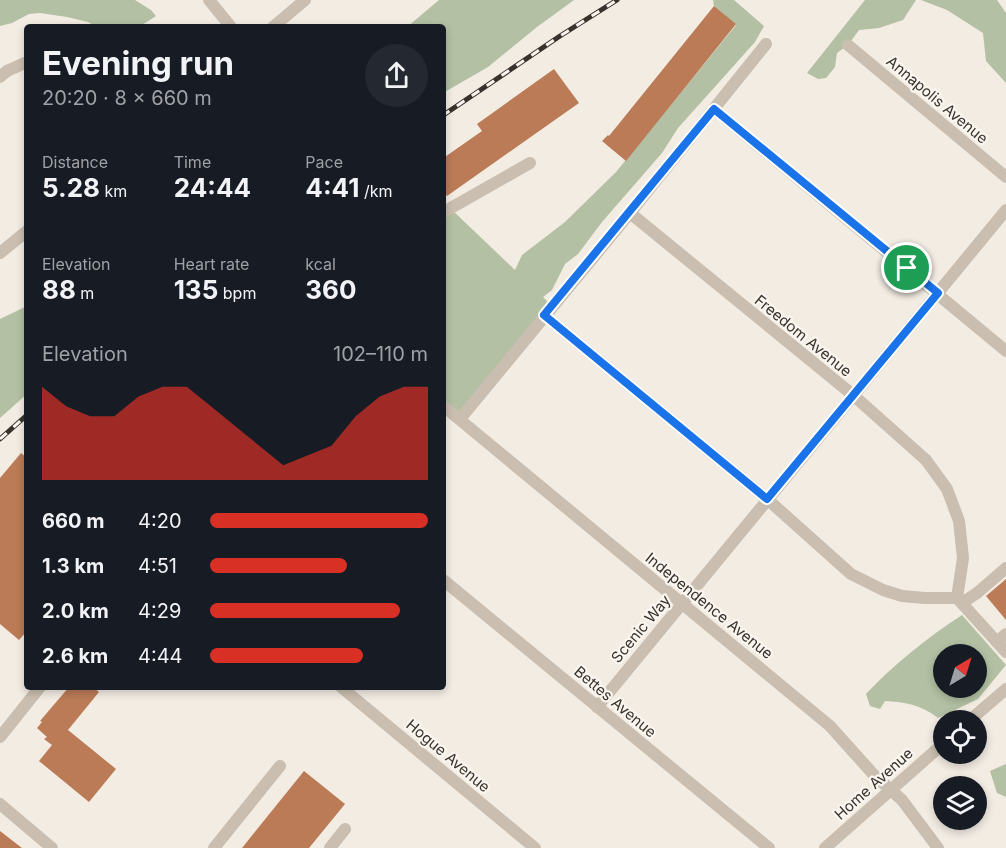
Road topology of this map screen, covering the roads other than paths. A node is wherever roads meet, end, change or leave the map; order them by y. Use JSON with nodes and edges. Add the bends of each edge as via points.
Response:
{"nodes":[{"id":1,"x":209,"y":0,"type":"edge"},
{"id":2,"x":305,"y":0,"type":"edge"},
{"id":3,"x":229,"y":24,"type":"edge"},
{"id":4,"x":277,"y":24,"type":"edge"},
{"id":5,"x":766,"y":44,"type":"dead end"},
{"id":6,"x":849,"y":45,"type":"dead end"},
{"id":7,"x":24,"y":63,"type":"edge"},
{"id":8,"x":0,"y":77,"type":"edge"},
{"id":9,"x":714,"y":109,"type":"junction"},
{"id":10,"x":530,"y":163,"type":"dead end"},
{"id":11,"x":1006,"y":177,"type":"edge"},
{"id":12,"x":1006,"y":210,"type":"edge"},
{"id":13,"x":446,"y":211,"type":"edge"},
{"id":14,"x":630,"y":213,"type":"junction"},
{"id":15,"x":24,"y":233,"type":"edge"},
{"id":16,"x":0,"y":253,"type":"edge"},
{"id":17,"x":938,"y":293,"type":"junction"},
{"id":18,"x":544,"y":315,"type":"junction"},
{"id":19,"x":1006,"y":351,"type":"edge"},
{"id":20,"x":853,"y":395,"type":"junction"},
{"id":21,"x":446,"y":408,"type":"edge"},
{"id":22,"x":460,"y":419,"type":"junction"},
{"id":23,"x":767,"y":499,"type":"junction"},
{"id":24,"x":1006,"y":568,"type":"edge"},
{"id":25,"x":446,"y":582,"type":"edge"},
{"id":26,"x":959,"y":601,"type":"junction"},
{"id":27,"x":682,"y":602,"type":"junction"},
{"id":28,"x":1001,"y":638,"type":"edge"},
{"id":29,"x":1006,"y":652,"type":"edge"},
{"id":30,"x":1006,"y":688,"type":"edge"},
{"id":31,"x":38,"y":690,"type":"edge"},
{"id":32,"x":345,"y":690,"type":"edge"},
{"id":33,"x":597,"y":707,"type":"junction"},
{"id":34,"x":981,"y":710,"type":"edge"},
{"id":35,"x":0,"y":737,"type":"edge"},
{"id":36,"x":933,"y":753,"type":"edge"},
{"id":37,"x":280,"y":766,"type":"dead end"},
{"id":38,"x":890,"y":790,"type":"junction"},
{"id":39,"x":0,"y":804,"type":"edge"},
{"id":40,"x":345,"y":828,"type":"dead end"},
{"id":41,"x":52,"y":848,"type":"edge"},
{"id":42,"x":214,"y":848,"type":"edge"},
{"id":43,"x":330,"y":848,"type":"edge"},
{"id":44,"x":535,"y":848,"type":"edge"},
{"id":45,"x":769,"y":848,"type":"edge"},
{"id":46,"x":825,"y":848,"type":"edge"},
{"id":47,"x":938,"y":848,"type":"edge"}],
"edges":[{"from":1,"to":3,"type":"street"},
{"from":2,"to":4,"type":"street"},
{"from":5,"to":9,"type":"street"},
{"from":6,"to":11,"type":"street","name":"Annapolis Avenue"},
{"from":7,"to":8,"type":"street"},
{"from":9,"to":14,"type":"street"},
{"from":9,"to":17,"type":"street"},
{"from":10,"to":13,"type":"street"},
{"from":12,"to":17,"type":"street","name":"Scenic Way"},
{"from":14,"to":18,"type":"street"},
{"from":14,"to":20,"type":"street","name":"Freedom Avenue"},
{"from":15,"to":16,"type":"street"},
{"from":17,"to":19,"type":"street"},
{"from":17,"to":20,"type":"street","name":"Scenic Way"},
{"from":18,"to":22,"type":"street"},
{"from":18,"to":23,"type":"street"},
{"from":20,"to":23,"type":"street","name":"Scenic Way"},
{"from":20,"to":26,"type":"street","name":"Freedom Avenue","via":[[926,460],[947,489],[959,521],[962,545]]},
{"from":21,"to":22,"type":"street","name":"Independence Avenue"},
{"from":22,"to":27,"type":"street","name":"Independence Avenue"},
{"from":23,"to":26,"type":"street","via":[[838,564],[867,583],[902,596]]},
{"from":23,"to":27,"type":"street","name":"Scenic Way"},
{"from":24,"to":26,"type":"street","via":[[977,593]]},
{"from":25,"to":33,"type":"street","name":"Bettes Avenue"},
{"from":26,"to":28,"type":"street"},
{"from":27,"to":33,"type":"street","name":"Scenic Way"},
{"from":27,"to":38,"type":"street","name":"Independence Avenue","via":[[830,726]]},
{"from":28,"to":29,"type":"street"},
{"from":30,"to":34,"type":"street"},
{"from":31,"to":35,"type":"street"},
{"from":32,"to":44,"type":"street","name":"Hogue Avenue"},
{"from":33,"to":45,"type":"street","name":"Bettes Avenue"},
{"from":36,"to":38,"type":"street","name":"Home Avenue"},
{"from":37,"to":42,"type":"street"},
{"from":38,"to":46,"type":"street","name":"Home Avenue"},
{"from":38,"to":47,"type":"street","name":"Independence Avenue","via":[[915,815]]},
{"from":39,"to":41,"type":"street"},
{"from":40,"to":43,"type":"street"}]}
